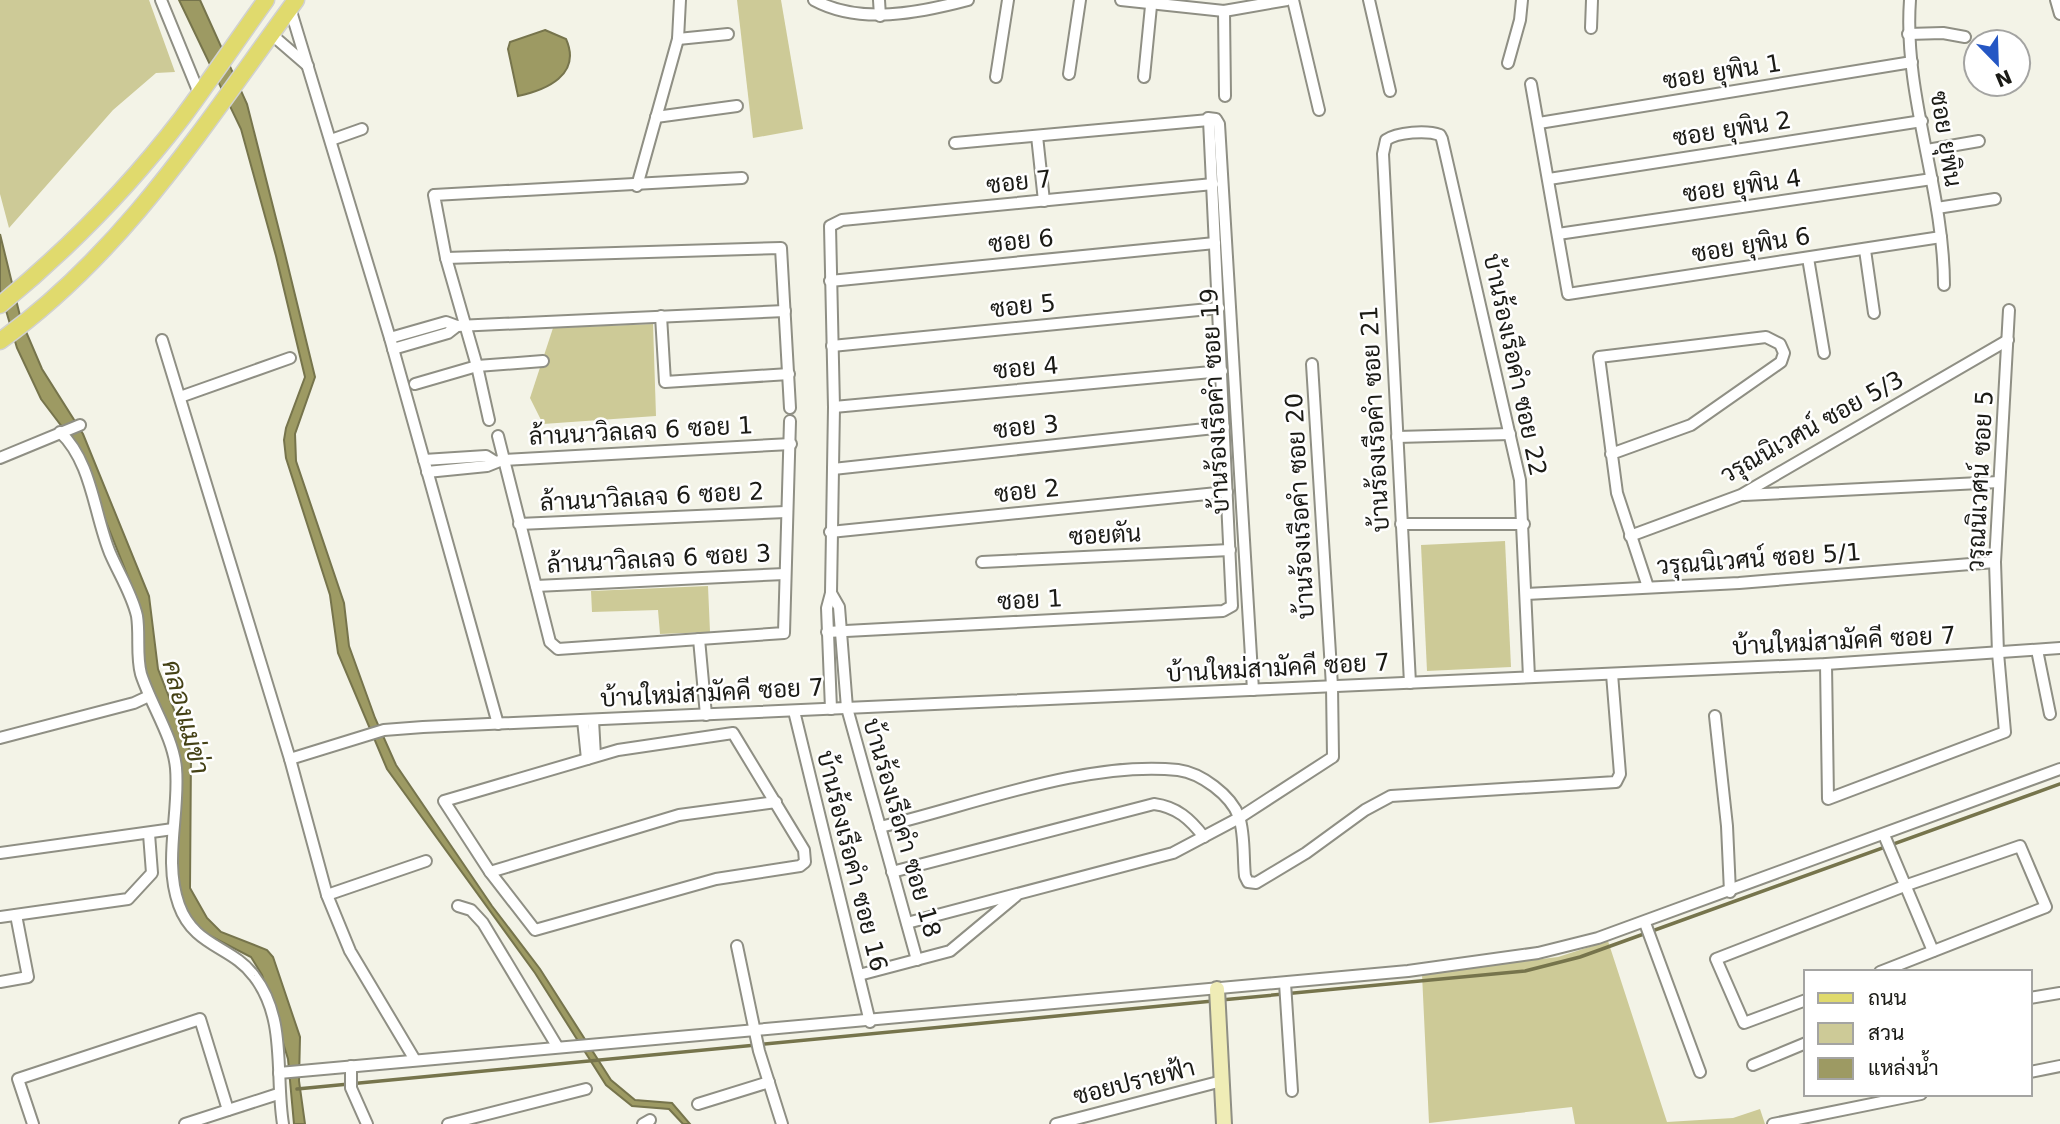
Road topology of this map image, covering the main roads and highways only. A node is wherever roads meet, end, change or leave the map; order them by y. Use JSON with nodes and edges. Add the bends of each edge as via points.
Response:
{"nodes":[{"id":1,"x":266,"y":0,"type":"edge"},
{"id":2,"x":293,"y":4,"type":"edge"},
{"id":3,"x":0,"y":305,"type":"edge"},
{"id":4,"x":2,"y":340,"type":"edge"}],
"edges":[{"from":1,"to":3,"type":"main road","via":[[125,185],[41,271]]},
{"from":2,"to":4,"type":"main road","via":[[133,216],[52,299]]}]}
